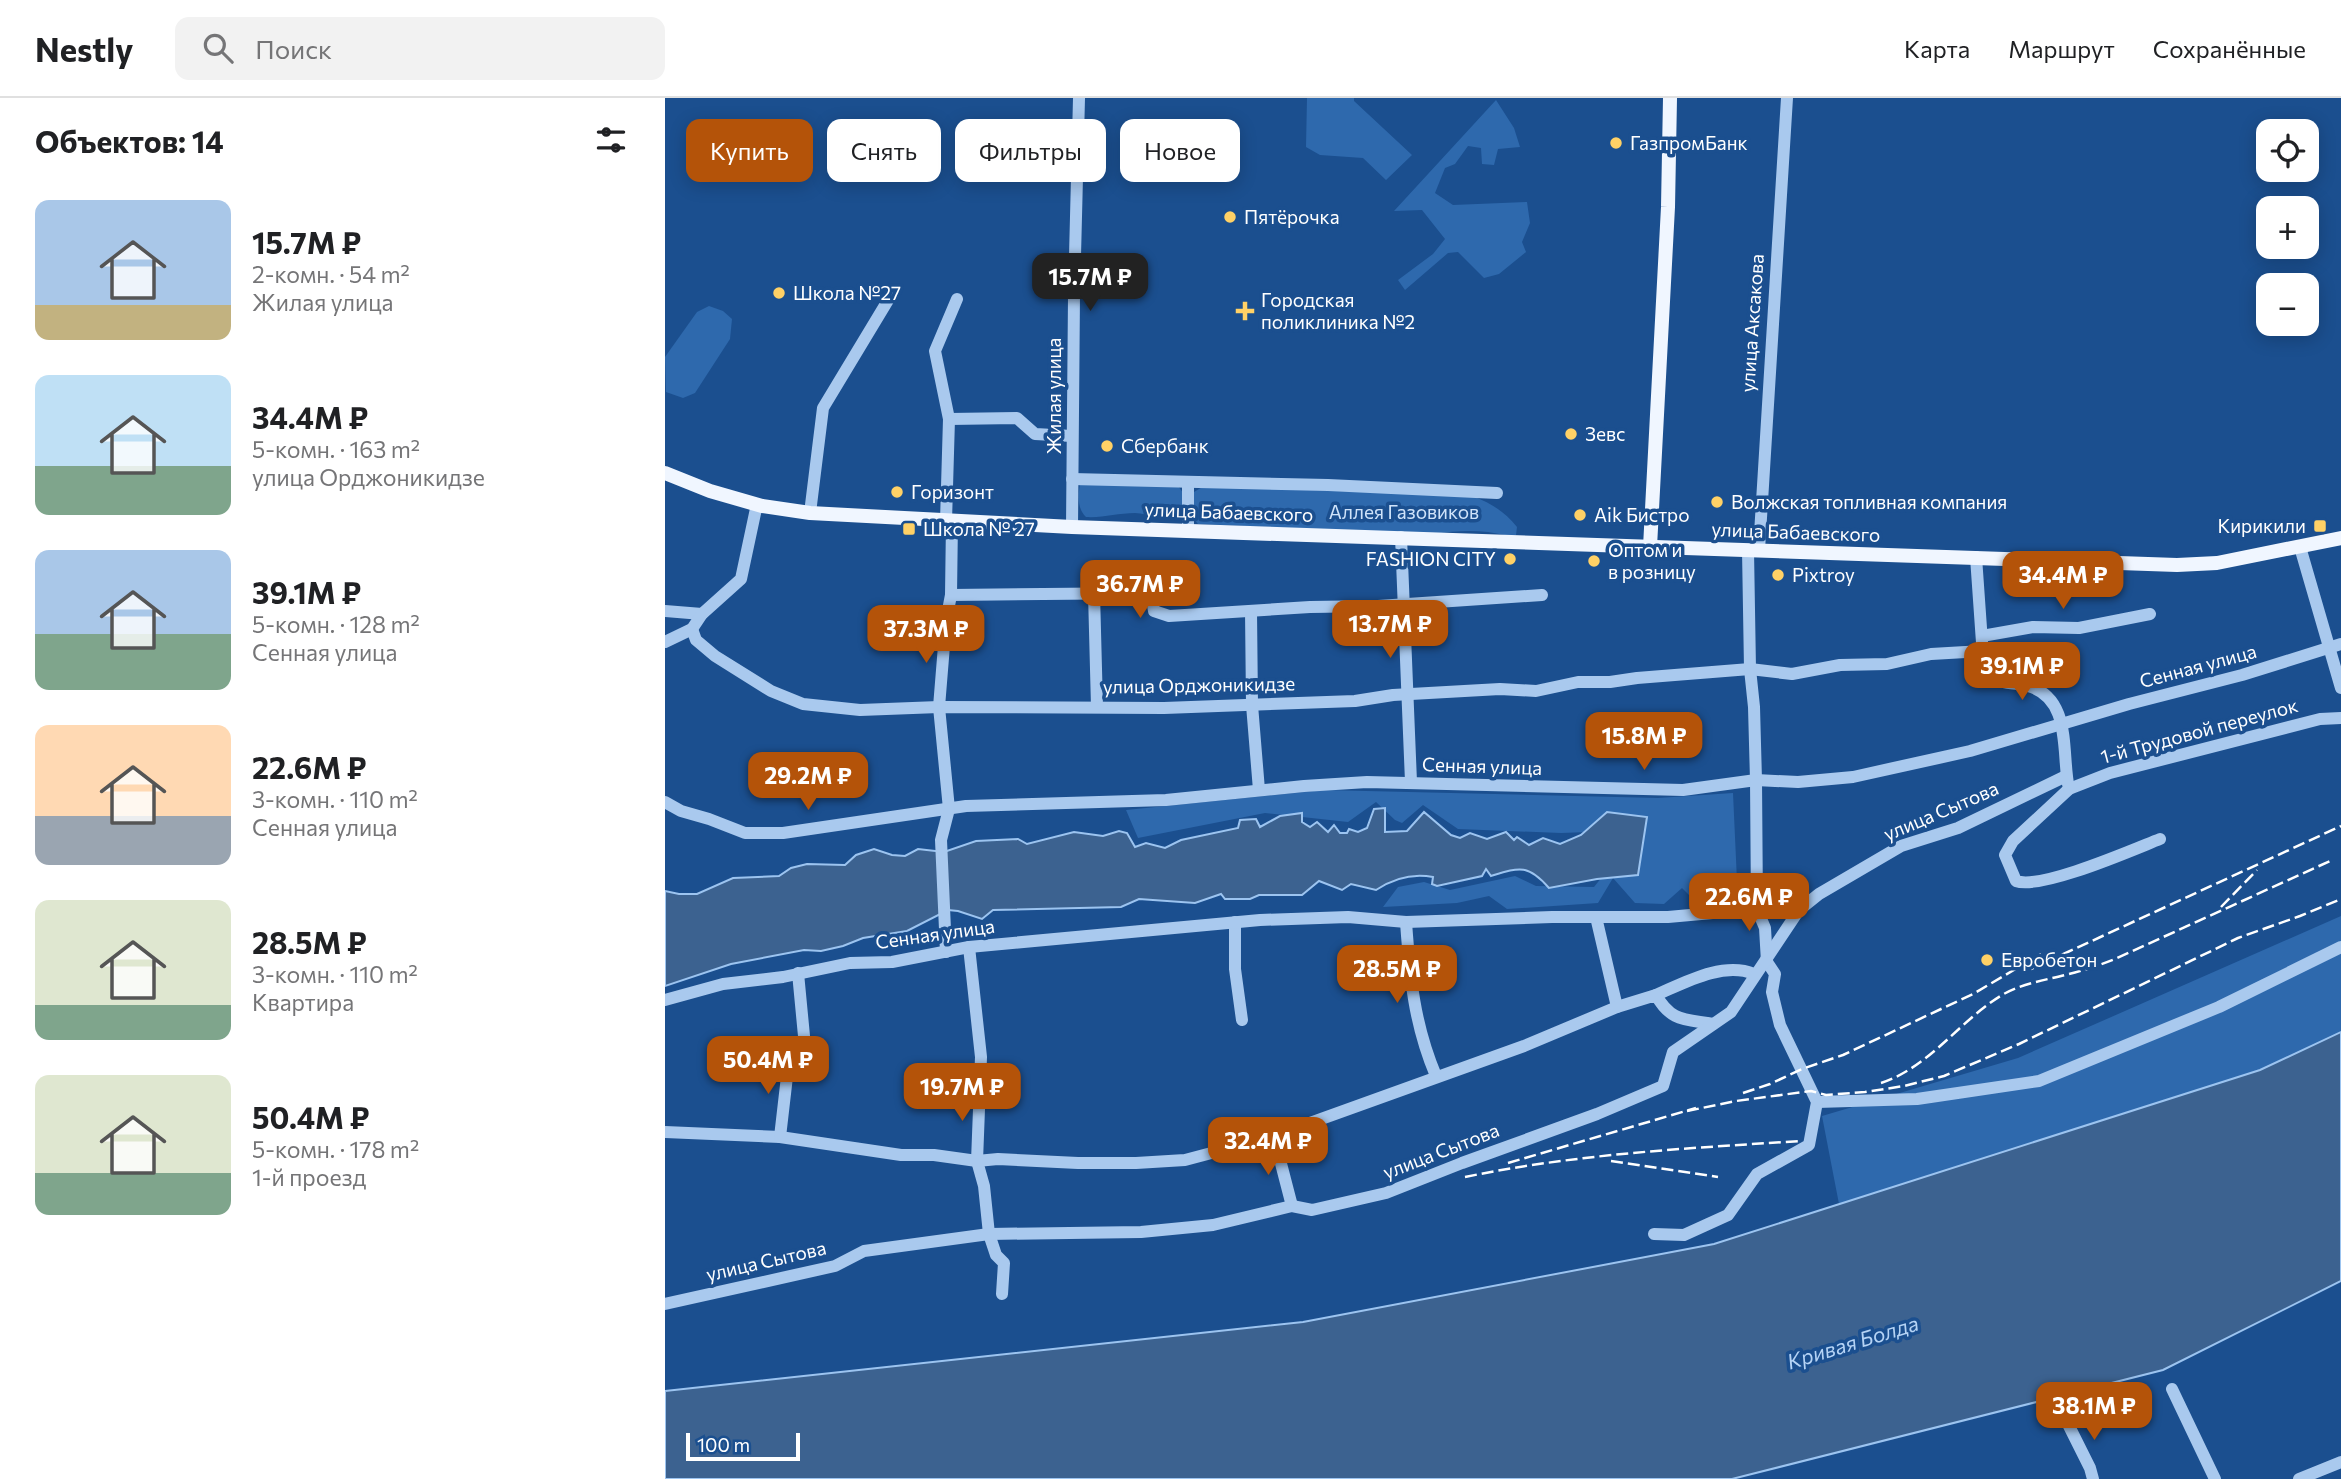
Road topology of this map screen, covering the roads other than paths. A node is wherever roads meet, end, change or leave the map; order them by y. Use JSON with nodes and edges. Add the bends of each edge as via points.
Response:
{"nodes":[{"id":1,"x":1079,"y":98,"type":"edge"},
{"id":2,"x":1670,"y":98,"type":"edge"},
{"id":3,"x":1787,"y":98,"type":"edge"},
{"id":4,"x":893,"y":292,"type":"dead end"},
{"id":5,"x":957,"y":299,"type":"dead end"},
{"id":6,"x":949,"y":419,"type":"junction"},
{"id":7,"x":1072,"y":436,"type":"junction"},
{"id":8,"x":665,"y":473,"type":"edge"},
{"id":9,"x":1072,"y":479,"type":"junction"},
{"id":10,"x":1188,"y":482,"type":"junction"},
{"id":11,"x":1497,"y":493,"type":"dead end"},
{"id":12,"x":757,"y":504,"type":"junction"},
{"id":13,"x":810,"y":513,"type":"junction"},
{"id":14,"x":949,"y":521,"type":"junction"},
{"id":15,"x":1072,"y":527,"type":"junction"},
{"id":16,"x":1188,"y":530,"type":"junction"},
{"id":17,"x":1401,"y":537,"type":"junction"},
{"id":18,"x":2341,"y":538,"type":"edge"},
{"id":19,"x":1650,"y":547,"type":"junction"},
{"id":20,"x":2300,"y":547,"type":"junction"},
{"id":21,"x":1754,"y":550,"type":"junction"},
{"id":22,"x":1976,"y":557,"type":"junction"},
{"id":23,"x":1094,"y":593,"type":"junction"},
{"id":24,"x":951,"y":595,"type":"junction"},
{"id":25,"x":1542,"y":595,"type":"dead end"},
{"id":26,"x":1403,"y":604,"type":"junction"},
{"id":27,"x":665,"y":611,"type":"edge"},
{"id":28,"x":1251,"y":611,"type":"junction"},
{"id":29,"x":702,"y":614,"type":"junction"},
{"id":30,"x":2150,"y":614,"type":"dead end"},
{"id":31,"x":692,"y":629,"type":"junction"},
{"id":32,"x":1982,"y":636,"type":"junction"},
{"id":33,"x":665,"y":642,"type":"edge"},
{"id":34,"x":2335,"y":645,"type":"edge"},
{"id":35,"x":1983,"y":651,"type":"junction"},
{"id":36,"x":1750,"y":669,"type":"junction"},
{"id":37,"x":2341,"y":688,"type":"edge"},
{"id":38,"x":1409,"y":695,"type":"junction"},
{"id":39,"x":1251,"y":705,"type":"junction"},
{"id":40,"x":1097,"y":707,"type":"junction"},
{"id":41,"x":939,"y":708,"type":"junction"},
{"id":42,"x":2341,"y":718,"type":"edge"},
{"id":43,"x":2063,"y":723,"type":"junction"},
{"id":44,"x":1756,"y":780,"type":"junction"},
{"id":45,"x":1411,"y":782,"type":"junction"},
{"id":46,"x":2067,"y":782,"type":"junction"},
{"id":47,"x":1259,"y":790,"type":"junction"},
{"id":48,"x":665,"y":802,"type":"edge"},
{"id":49,"x":949,"y":809,"type":"junction"},
{"id":50,"x":2160,"y":839,"type":"dead end"},
{"id":51,"x":1757,"y":909,"type":"junction"},
{"id":52,"x":1596,"y":917,"type":"junction"},
{"id":53,"x":1235,"y":922,"type":"junction"},
{"id":54,"x":1406,"y":922,"type":"junction"},
{"id":55,"x":969,"y":947,"type":"junction"},
{"id":56,"x":2341,"y":947,"type":"edge"},
{"id":57,"x":946,"y":952,"type":"junction"},
{"id":58,"x":1766,"y":957,"type":"junction"},
{"id":59,"x":798,"y":972,"type":"junction"},
{"id":60,"x":1754,"y":974,"type":"junction"},
{"id":61,"x":1656,"y":995,"type":"junction"},
{"id":62,"x":665,"y":1000,"type":"edge"},
{"id":63,"x":1617,"y":1007,"type":"junction"},
{"id":64,"x":1242,"y":1020,"type":"dead end"},
{"id":65,"x":1713,"y":1024,"type":"junction"},
{"id":66,"x":806,"y":1056,"type":"dead end"},
{"id":67,"x":789,"y":1059,"type":"dead end"},
{"id":68,"x":1436,"y":1076,"type":"junction"},
{"id":69,"x":1817,"y":1101,"type":"junction"},
{"id":70,"x":665,"y":1132,"type":"edge"},
{"id":71,"x":780,"y":1138,"type":"junction"},
{"id":72,"x":1268,"y":1138,"type":"junction"},
{"id":73,"x":977,"y":1161,"type":"junction"},
{"id":74,"x":1292,"y":1206,"type":"junction"},
{"id":75,"x":989,"y":1234,"type":"junction"},
{"id":76,"x":1654,"y":1234,"type":"dead end"},
{"id":77,"x":1002,"y":1294,"type":"dead end"},
{"id":78,"x":665,"y":1304,"type":"edge"},
{"id":79,"x":2172,"y":1389,"type":"dead end"},
{"id":80,"x":2064,"y":1416,"type":"dead end"},
{"id":81,"x":2341,"y":1462,"type":"edge"},
{"id":82,"x":2093,"y":1479,"type":"edge"},
{"id":83,"x":2215,"y":1479,"type":"edge"},
{"id":84,"x":2299,"y":1479,"type":"edge"}],
"edges":[{"from":1,"to":7,"type":"street","name":"Жилая улица"},
{"from":2,"to":19,"type":"main road"},
{"from":3,"to":21,"type":"street","name":"улица Аксакова"},
{"from":4,"to":13,"type":"street","via":[[823,408]]},
{"from":5,"to":6,"type":"street","via":[[935,351]]},
{"from":6,"to":7,"type":"street","via":[[1017,418],[1035,434]]},
{"from":6,"to":14,"type":"street"},
{"from":7,"to":9,"type":"street","name":"Жилая улица"},
{"from":8,"to":12,"type":"main road","name":"улица Бабаевского"},
{"from":9,"to":10,"type":"street"},
{"from":9,"to":15,"type":"street","name":"Жилая улица"},
{"from":10,"to":11,"type":"street"},
{"from":10,"to":16,"type":"street"},
{"from":12,"to":13,"type":"main road","name":"улица Бабаевского"},
{"from":12,"to":29,"type":"street","via":[[741,579]]},
{"from":13,"to":14,"type":"main road","name":"улица Бабаевского"},
{"from":14,"to":15,"type":"main road","name":"улица Бабаевского"},
{"from":14,"to":24,"type":"street"},
{"from":15,"to":16,"type":"main road","name":"улица Бабаевского"},
{"from":16,"to":17,"type":"main road","name":"улица Бабаевского"},
{"from":17,"to":19,"type":"main road","name":"улица Бабаевского"},
{"from":17,"to":26,"type":"street"},
{"from":18,"to":20,"type":"main road","name":"улица Бабаевского"},
{"from":19,"to":21,"type":"main road","name":"улица Бабаевского"},
{"from":20,"to":22,"type":"main road","name":"улица Бабаевского","via":[[2217,563],[2176,565]]},
{"from":20,"to":34,"type":"street"},
{"from":21,"to":22,"type":"main road","name":"улица Бабаевского"},
{"from":21,"to":36,"type":"street","name":"улица Аксакова"},
{"from":22,"to":32,"type":"street"},
{"from":23,"to":24,"type":"street"},
{"from":23,"to":28,"type":"street","via":[[1151,593],[1154,611],[1169,616]]},
{"from":23,"to":40,"type":"street"},
{"from":24,"to":41,"type":"street"},
{"from":25,"to":26,"type":"street"},
{"from":26,"to":28,"type":"street"},
{"from":26,"to":38,"type":"street"},
{"from":27,"to":29,"type":"street"},
{"from":28,"to":39,"type":"street"},
{"from":29,"to":31,"type":"street"},
{"from":30,"to":32,"type":"street","via":[[2079,628],[2033,627]]},
{"from":31,"to":33,"type":"street"},
{"from":31,"to":41,"type":"street","name":"улица Орджоникидзе","via":[[696,640],[741,674],[803,704],[860,710]]},
{"from":32,"to":35,"type":"street"},
{"from":34,"to":37,"type":"street"},
{"from":34,"to":43,"type":"street","name":"Сенная улица"},
{"from":35,"to":36,"type":"street","name":"улица Орджоникидзе","via":[[1792,674]]},
{"from":35,"to":43,"type":"street","via":[[1984,671],[1997,682],[2029,686],[2047,695]]},
{"from":36,"to":38,"type":"street","name":"улица Орджоникидзе","via":[[1578,682],[1536,691]]},
{"from":36,"to":44,"type":"street","name":"улица Аксакова"},
{"from":38,"to":39,"type":"street","name":"улица Орджоникидзе"},
{"from":38,"to":45,"type":"street"},
{"from":39,"to":40,"type":"street","name":"улица Орджоникидзе"},
{"from":39,"to":47,"type":"street"},
{"from":40,"to":41,"type":"street","name":"улица Орджоникидзе"},
{"from":41,"to":49,"type":"street"},
{"from":42,"to":46,"type":"street","name":"1-й Трудовой переулок","via":[[2320,719]]},
{"from":43,"to":44,"type":"street","name":"Сенная улица","via":[[1913,766],[1798,782]]},
{"from":43,"to":46,"type":"street"},
{"from":44,"to":45,"type":"street","name":"Сенная улица","via":[[1683,790]]},
{"from":44,"to":51,"type":"street","name":"улица Аксакова"},
{"from":45,"to":47,"type":"street","name":"Сенная улица"},
{"from":46,"to":50,"type":"street","via":[[2005,855],[2016,881],[2057,878]]},
{"from":46,"to":58,"type":"street","name":"улица Сытова","via":[[1958,828],[1901,846],[1798,909]]},
{"from":47,"to":49,"type":"street","name":"Сенная улица","via":[[1166,800]]},
{"from":48,"to":49,"type":"street","name":"Сенная улица","via":[[745,833],[783,833]]},
{"from":49,"to":57,"type":"street","via":[[941,840]]},
{"from":51,"to":52,"type":"street","name":"Сенная улица","via":[[1668,917]]},
{"from":51,"to":58,"type":"street","name":"улица Аксакова","via":[[1765,928]]},
{"from":52,"to":54,"type":"street","name":"Сенная улица"},
{"from":52,"to":63,"type":"street"},
{"from":53,"to":54,"type":"street","name":"Сенная улица","via":[[1348,917]]},
{"from":53,"to":55,"type":"street","name":"Сенная улица"},
{"from":53,"to":64,"type":"street"},
{"from":54,"to":68,"type":"street","via":[[1411,990]]},
{"from":55,"to":57,"type":"street","name":"Сенная улица"},
{"from":55,"to":73,"type":"street","via":[[981,1057]]},
{"from":56,"to":69,"type":"street","via":[[2219,1007],[2039,1081],[1917,1099]]},
{"from":57,"to":59,"type":"street","name":"Сенная улица"},
{"from":58,"to":60,"type":"street","name":"улица Сытова"},
{"from":58,"to":69,"type":"street","name":"улица Аксакова","via":[[1775,974],[1772,992],[1780,1025]]},
{"from":59,"to":62,"type":"street","name":"Сенная улица","via":[[723,984]]},
{"from":59,"to":66,"type":"street"},
{"from":60,"to":61,"type":"street","via":[[1713,972]]},
{"from":60,"to":65,"type":"street","name":"улица Сытова","via":[[1731,1012]]},
{"from":61,"to":63,"type":"street"},
{"from":61,"to":65,"type":"street","via":[[1663,1009],[1675,1017]]},
{"from":63,"to":68,"type":"street"},
{"from":65,"to":74,"type":"street","name":"улица Сытова","via":[[1673,1052],[1663,1086],[1386,1193],[1313,1210]]},
{"from":67,"to":71,"type":"street"},
{"from":68,"to":72,"type":"street"},
{"from":69,"to":76,"type":"street","via":[[1809,1145],[1757,1174],[1728,1215],[1684,1236]]},
{"from":70,"to":71,"type":"street"},
{"from":71,"to":73,"type":"street"},
{"from":72,"to":73,"type":"street","via":[[1185,1160]]},
{"from":72,"to":74,"type":"street","via":[[1278,1152]]},
{"from":73,"to":75,"type":"street"},
{"from":74,"to":75,"type":"street","name":"улица Сытова","via":[[1213,1225]]},
{"from":75,"to":77,"type":"street","via":[[1004,1263]]},
{"from":75,"to":78,"type":"street","name":"улица Сытова","via":[[864,1251],[835,1266]]},
{"from":79,"to":83,"type":"street"},
{"from":80,"to":82,"type":"street"},
{"from":81,"to":84,"type":"street"}]}
